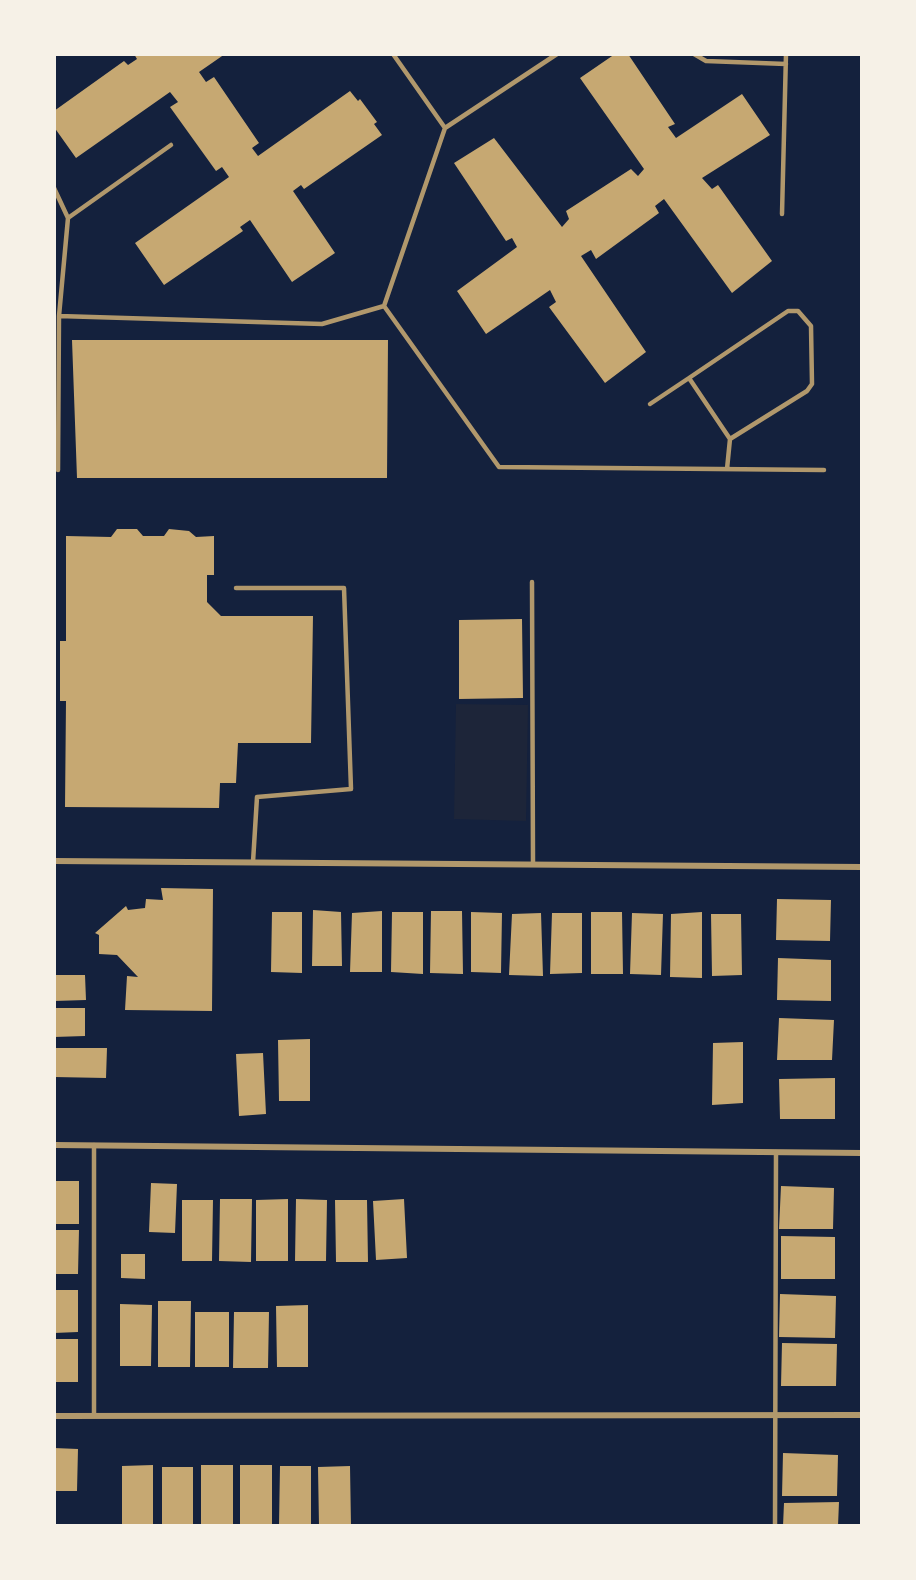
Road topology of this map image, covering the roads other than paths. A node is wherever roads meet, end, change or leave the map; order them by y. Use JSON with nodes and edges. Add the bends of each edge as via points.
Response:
{"nodes":[{"id":1,"x":393,"y":54,"type":"edge"},
{"id":2,"x":557,"y":54,"type":"edge"},
{"id":3,"x":694,"y":54,"type":"edge"},
{"id":4,"x":786,"y":54,"type":"edge"},
{"id":5,"x":786,"y":64,"type":"junction"},
{"id":6,"x":445,"y":128,"type":"junction"},
{"id":7,"x":171,"y":145,"type":"dead end"},
{"id":8,"x":54,"y":188,"type":"edge"},
{"id":9,"x":782,"y":214,"type":"dead end"},
{"id":10,"x":68,"y":218,"type":"junction"},
{"id":11,"x":384,"y":306,"type":"junction"},
{"id":12,"x":60,"y":316,"type":"junction"},
{"id":13,"x":689,"y":378,"type":"junction"},
{"id":14,"x":650,"y":404,"type":"dead end"},
{"id":15,"x":730,"y":439,"type":"junction"},
{"id":16,"x":727,"y":469,"type":"junction"},
{"id":17,"x":58,"y":470,"type":"dead end"},
{"id":18,"x":824,"y":470,"type":"dead end"},
{"id":19,"x":532,"y":582,"type":"dead end"},
{"id":20,"x":236,"y":588,"type":"dead end"},
{"id":21,"x":54,"y":861,"type":"edge"},
{"id":22,"x":253,"y":862,"type":"junction"},
{"id":23,"x":533,"y":864,"type":"junction"},
{"id":24,"x":862,"y":867,"type":"edge"},
{"id":25,"x":54,"y":1144,"type":"edge"},
{"id":26,"x":94,"y":1145,"type":"junction"},
{"id":27,"x":776,"y":1152,"type":"junction"},
{"id":28,"x":862,"y":1153,"type":"edge"},
{"id":29,"x":776,"y":1415,"type":"junction"},
{"id":30,"x":862,"y":1415,"type":"edge"},
{"id":31,"x":54,"y":1416,"type":"edge"},
{"id":32,"x":94,"y":1416,"type":"junction"},
{"id":33,"x":775,"y":1526,"type":"edge"}],
"edges":[{"from":1,"to":6,"type":"lane"},
{"from":2,"to":6,"type":"lane"},
{"from":3,"to":5,"type":"lane","via":[[706,61]]},
{"from":4,"to":5,"type":"lane"},
{"from":5,"to":9,"type":"lane"},
{"from":6,"to":11,"type":"lane"},
{"from":7,"to":10,"type":"lane"},
{"from":8,"to":10,"type":"lane"},
{"from":10,"to":12,"type":"lane"},
{"from":11,"to":12,"type":"lane","via":[[322,324]]},
{"from":11,"to":16,"type":"lane","via":[[500,467]]},
{"from":12,"to":17,"type":"lane"},
{"from":13,"to":14,"type":"lane"},
{"from":13,"to":15,"type":"lane"},
{"from":13,"to":15,"type":"lane","via":[[788,311],[798,311],[811,326],[812,384],[807,391]]},
{"from":15,"to":16,"type":"lane"},
{"from":16,"to":18,"type":"lane"},
{"from":19,"to":23,"type":"lane"},
{"from":20,"to":22,"type":"lane","via":[[344,588],[351,789],[257,797]]},
{"from":21,"to":22,"type":"street"},
{"from":22,"to":23,"type":"street"},
{"from":23,"to":24,"type":"street"},
{"from":25,"to":26,"type":"street"},
{"from":26,"to":27,"type":"street"},
{"from":26,"to":32,"type":"lane"},
{"from":27,"to":28,"type":"street"},
{"from":27,"to":29,"type":"lane"},
{"from":29,"to":30,"type":"street"},
{"from":29,"to":32,"type":"street"},
{"from":29,"to":33,"type":"lane"},
{"from":31,"to":32,"type":"street"}]}
